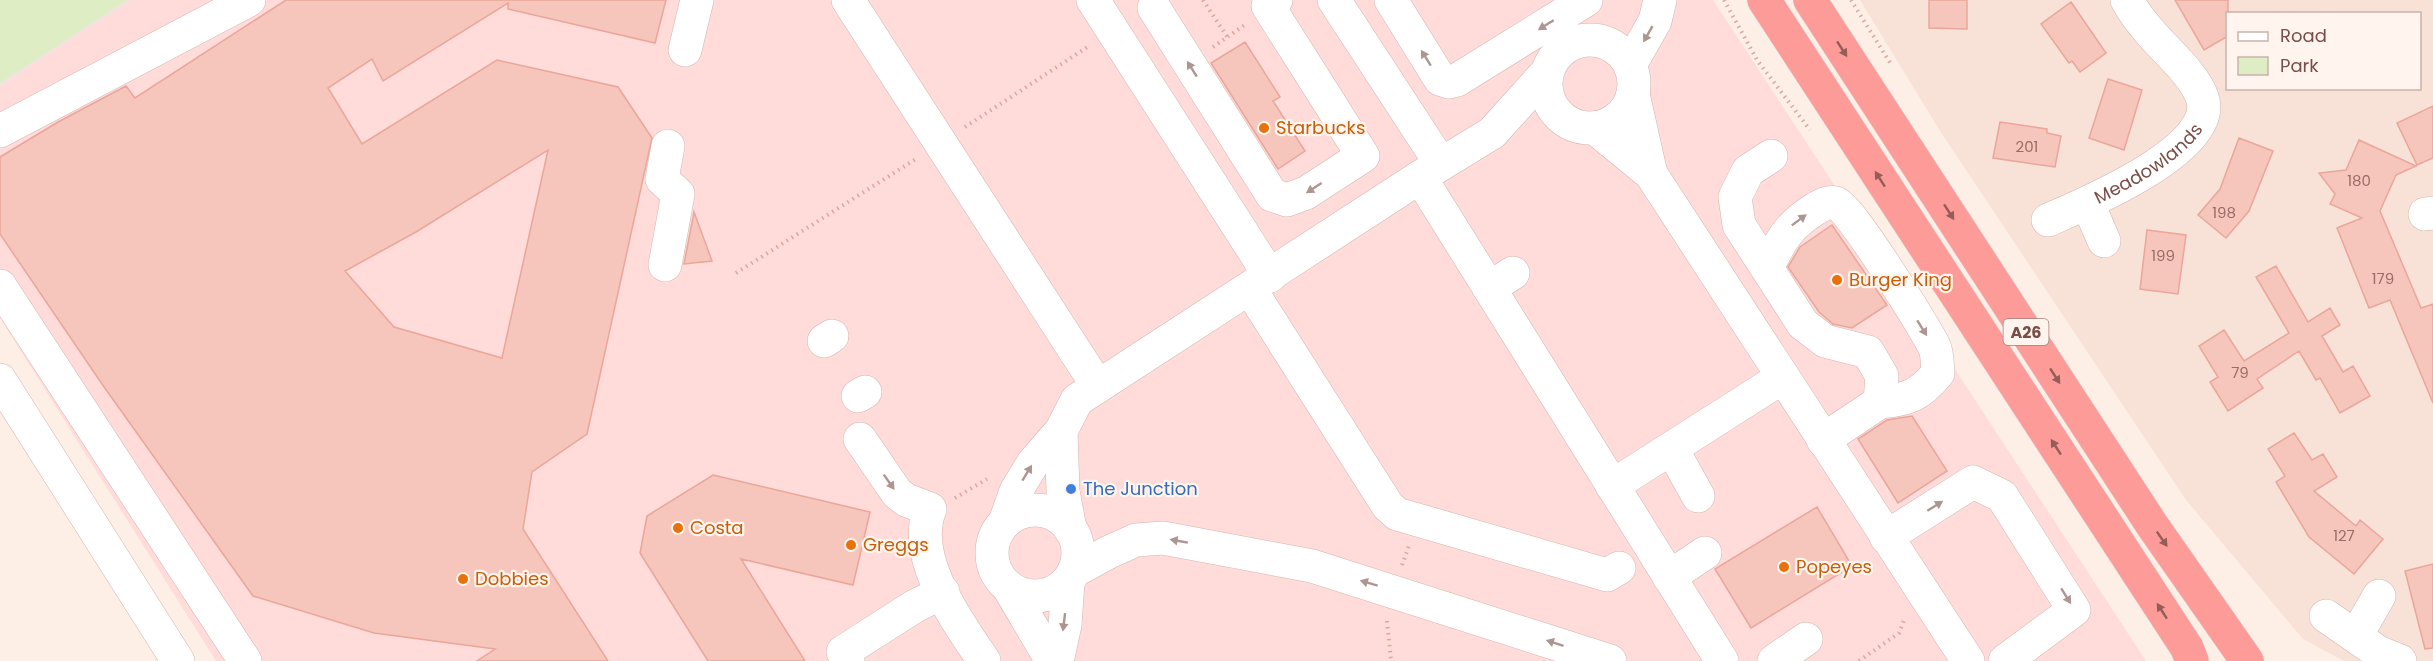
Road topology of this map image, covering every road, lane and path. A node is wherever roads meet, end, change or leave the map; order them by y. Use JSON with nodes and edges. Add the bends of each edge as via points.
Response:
{"nodes":[{"id":1,"x":249,"y":0,"type":"edge"},
{"id":2,"x":698,"y":0,"type":"edge"},
{"id":3,"x":848,"y":0,"type":"edge"},
{"id":4,"x":1093,"y":0,"type":"edge"},
{"id":5,"x":1203,"y":0,"type":"edge"},
{"id":6,"x":1334,"y":0,"type":"edge"},
{"id":7,"x":1586,"y":0,"type":"edge"},
{"id":8,"x":1660,"y":0,"type":"edge"},
{"id":9,"x":1764,"y":0,"type":"edge"},
{"id":10,"x":1810,"y":0,"type":"edge"},
{"id":11,"x":2127,"y":0,"type":"edge"},
{"id":12,"x":1272,"y":3,"type":"edge"},
{"id":13,"x":1160,"y":4,"type":"edge"},
{"id":14,"x":1387,"y":19,"type":"edge"},
{"id":15,"x":1114,"y":33,"type":"junction"},
{"id":16,"x":1228,"y":38,"type":"junction"},
{"id":17,"x":686,"y":50,"type":"dead end"},
{"id":18,"x":1189,"y":63,"type":"junction"},
{"id":19,"x":1547,"y":72,"type":"junction"},
{"id":20,"x":1631,"y":80,"type":"junction"},
{"id":21,"x":1562,"y":118,"type":"junction"},
{"id":22,"x":1595,"y":128,"type":"junction"},
{"id":23,"x":0,"y":131,"type":"edge"},
{"id":24,"x":1492,"y":133,"type":"junction"},
{"id":25,"x":668,"y":146,"type":"dead end"},
{"id":26,"x":1771,"y":156,"type":"dead end"},
{"id":27,"x":1430,"y":170,"type":"junction"},
{"id":28,"x":1651,"y":174,"type":"junction"},
{"id":29,"x":2088,"y":204,"type":"junction"},
{"id":30,"x":2048,"y":220,"type":"dead end"},
{"id":31,"x":2104,"y":241,"type":"dead end"},
{"id":32,"x":665,"y":266,"type":"dead end"},
{"id":33,"x":1767,"y":268,"type":"junction"},
{"id":34,"x":1260,"y":283,"type":"junction"},
{"id":35,"x":0,"y":286,"type":"edge"},
{"id":36,"x":1783,"y":377,"type":"junction"},
{"id":37,"x":0,"y":380,"type":"edge"},
{"id":38,"x":1097,"y":385,"type":"junction"},
{"id":39,"x":1880,"y":402,"type":"junction"},
{"id":40,"x":1061,"y":431,"type":"junction"},
{"id":41,"x":860,"y":439,"type":"dead end"},
{"id":42,"x":1823,"y":440,"type":"junction"},
{"id":43,"x":1672,"y":448,"type":"junction"},
{"id":44,"x":1612,"y":486,"type":"junction"},
{"id":45,"x":1698,"y":496,"type":"dead end"},
{"id":46,"x":1005,"y":522,"type":"junction"},
{"id":47,"x":1070,"y":529,"type":"junction"},
{"id":48,"x":1886,"y":537,"type":"junction"},
{"id":49,"x":1705,"y":553,"type":"dead end"},
{"id":50,"x":1618,"y":568,"type":"dead end"},
{"id":51,"x":1071,"y":576,"type":"junction"},
{"id":52,"x":1670,"y":577,"type":"junction"},
{"id":53,"x":1918,"y":587,"type":"junction"},
{"id":54,"x":1009,"y":588,"type":"junction"},
{"id":55,"x":943,"y":592,"type":"junction"},
{"id":56,"x":2379,"y":596,"type":"dead end"},
{"id":57,"x":1387,"y":614,"type":"dead end"},
{"id":58,"x":2326,"y":616,"type":"dead end"},
{"id":59,"x":2356,"y":636,"type":"junction"},
{"id":60,"x":1806,"y":639,"type":"dead end"},
{"id":61,"x":178,"y":661,"type":"edge"},
{"id":62,"x":245,"y":661,"type":"edge"},
{"id":63,"x":848,"y":661,"type":"edge"},
{"id":64,"x":984,"y":661,"type":"edge"},
{"id":65,"x":1052,"y":661,"type":"edge"},
{"id":66,"x":1057,"y":661,"type":"edge"},
{"id":67,"x":1394,"y":661,"type":"edge"},
{"id":68,"x":1610,"y":661,"type":"edge"},
{"id":69,"x":1722,"y":661,"type":"edge"},
{"id":70,"x":1774,"y":661,"type":"edge"},
{"id":71,"x":1859,"y":661,"type":"edge"},
{"id":72,"x":1968,"y":661,"type":"edge"},
{"id":73,"x":2005,"y":661,"type":"edge"},
{"id":74,"x":2192,"y":661,"type":"edge"},
{"id":75,"x":2247,"y":661,"type":"edge"},
{"id":76,"x":2400,"y":661,"type":"edge"}],
"edges":[{"from":1,"to":23,"type":"street"},
{"from":2,"to":17,"type":"street"},
{"from":3,"to":38,"type":"street"},
{"from":4,"to":15,"type":"street"},
{"from":5,"to":16,"type":"path"},
{"from":6,"to":14,"type":"street"},
{"from":7,"to":14,"type":"street","one_way":true,"via":[[1449,82],[1440,79]]},
{"from":8,"to":20,"type":"street","one_way":true},
{"from":74,"to":9,"type":"highway","number":"A26","one_way":true},
{"from":10,"to":75,"type":"highway","number":"A26","one_way":true,"via":[[2152,525]]},
{"from":11,"to":29,"type":"street","name":"Meadowlands","via":[[2144,26],[2196,85],[2204,101],[2203,114],[2182,146],[2136,179]]},
{"from":12,"to":16,"type":"path"},
{"from":12,"to":18,"type":"street","one_way":true,"via":[[1364,156],[1306,193],[1287,200],[1272,195]]},
{"from":13,"to":15,"type":"street"},
{"from":13,"to":18,"type":"street"},
{"from":14,"to":27,"type":"street"},
{"from":15,"to":34,"type":"street"},
{"from":16,"to":18,"type":"path"},
{"from":19,"to":20,"type":"street","via":[[1552,59],[1573,42],[1599,41],[1623,54]]},
{"from":19,"to":21,"type":"street","via":[[1548,98]]},
{"from":19,"to":24,"type":"street"},
{"from":20,"to":22,"type":"street","via":[[1627,108],[1617,118]]},
{"from":20,"to":28,"type":"street"},
{"from":21,"to":22,"type":"street"},
{"from":21,"to":24,"type":"street"},
{"from":22,"to":28,"type":"street"},
{"from":24,"to":27,"type":"street"},
{"from":25,"to":32,"type":"street","via":[[662,179],[678,194]]},
{"from":26,"to":33,"type":"street","via":[[1748,171],[1735,197],[1739,225]]},
{"from":27,"to":34,"type":"street"},
{"from":27,"to":44,"type":"street","via":[[1534,336]]},
{"from":28,"to":36,"type":"street"},
{"from":29,"to":30,"type":"street","name":"Meadowlands"},
{"from":29,"to":31,"type":"street","name":"Meadowlands"},
{"from":33,"to":39,"type":"street","via":[[1803,324],[1825,341],[1868,352],[1882,376]]},
{"from":33,"to":39,"type":"street","one_way":true,"via":[[1785,233],[1797,220],[1826,203],[1837,203],[1845,209],[1935,349],[1938,374],[1925,389],[1904,400]]},
{"from":34,"to":38,"type":"street"},
{"from":34,"to":50,"type":"street","via":[[1396,514],[1607,575]]},
{"from":35,"to":62,"type":"street"},
{"from":36,"to":42,"type":"street"},
{"from":36,"to":43,"type":"street"},
{"from":37,"to":61,"type":"street"},
{"from":38,"to":40,"type":"street","via":[[1077,400]]},
{"from":39,"to":42,"type":"street"},
{"from":46,"to":40,"type":"street","one_way":true,"via":[[1016,491],[1033,463]]},
{"from":40,"to":47,"type":"street","via":[[1063,491]]},
{"from":41,"to":55,"type":"street","one_way":true,"via":[[897,493],[930,509],[924,533],[926,552]]},
{"from":42,"to":48,"type":"street"},
{"from":43,"to":44,"type":"street"},
{"from":43,"to":45,"type":"street"},
{"from":44,"to":52,"type":"street"},
{"from":46,"to":47,"type":"street","via":[[1032,510],[1060,518]]},
{"from":46,"to":54,"type":"street","via":[[992,548],[996,570]]},
{"from":47,"to":51,"type":"street","via":[[1077,542],[1078,557]]},
{"from":48,"to":53,"type":"street"},
{"from":48,"to":73,"type":"street","one_way":true,"via":[[1973,482],[2002,496],[2074,610]]},
{"from":49,"to":52,"type":"street"},
{"from":51,"to":54,"type":"street","via":[[1058,590],[1039,596]]},
{"from":51,"to":66,"type":"street","one_way":true},
{"from":68,"to":51,"type":"street","one_way":true,"via":[[1312,566],[1163,538],[1136,540]]},
{"from":52,"to":69,"type":"street"},
{"from":53,"to":71,"type":"path","via":[[1899,633]]},
{"from":53,"to":72,"type":"street"},
{"from":54,"to":65,"type":"street"},
{"from":55,"to":63,"type":"street","via":[[843,652]]},
{"from":55,"to":64,"type":"street"},
{"from":56,"to":59,"type":"street"},
{"from":57,"to":67,"type":"path"},
{"from":58,"to":59,"type":"street"},
{"from":59,"to":76,"type":"street","via":[[2378,652]]},
{"from":60,"to":70,"type":"street"}]}
